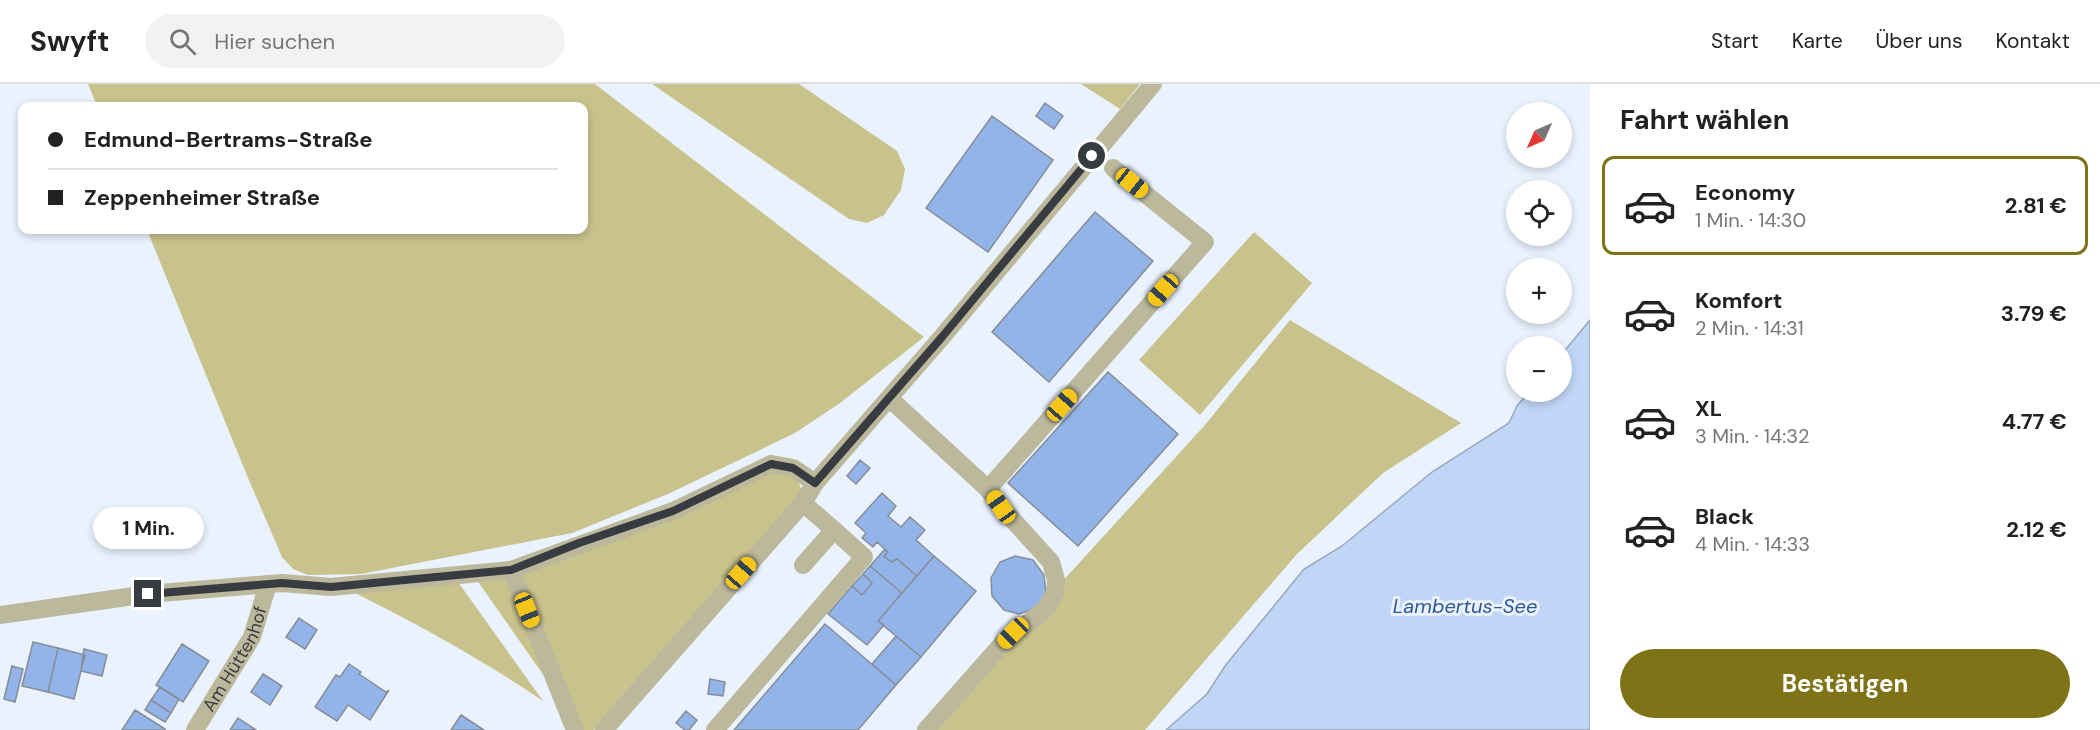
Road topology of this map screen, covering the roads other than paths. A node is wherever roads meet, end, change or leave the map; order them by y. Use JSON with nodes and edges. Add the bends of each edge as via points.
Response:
{"nodes":[{"id":1,"x":1153,"y":84,"type":"edge"},
{"id":2,"x":1113,"y":168,"type":"dead end"},
{"id":3,"x":889,"y":398,"type":"junction"},
{"id":4,"x":815,"y":483,"type":"junction"},
{"id":5,"x":988,"y":489,"type":"junction"},
{"id":6,"x":803,"y":503,"type":"junction"},
{"id":7,"x":834,"y":530,"type":"junction"},
{"id":8,"x":803,"y":565,"type":"dead end"},
{"id":9,"x":511,"y":570,"type":"junction"},
{"id":10,"x":268,"y":584,"type":"junction"},
{"id":11,"x":0,"y":615,"type":"edge"},
{"id":12,"x":195,"y":730,"type":"edge"},
{"id":13,"x":575,"y":730,"type":"edge"},
{"id":14,"x":604,"y":730,"type":"edge"},
{"id":15,"x":715,"y":730,"type":"edge"},
{"id":16,"x":926,"y":730,"type":"edge"}],
"edges":[{"from":1,"to":3,"type":"street"},
{"from":2,"to":5,"type":"street","via":[[1205,242]]},
{"from":3,"to":4,"type":"street"},
{"from":3,"to":5,"type":"street"},
{"from":4,"to":6,"type":"street"},
{"from":4,"to":9,"type":"street","via":[[793,468],[771,464],[673,511]]},
{"from":5,"to":16,"type":"street","via":[[1051,562],[1055,594],[1045,609],[1002,644]]},
{"from":6,"to":7,"type":"street"},
{"from":6,"to":14,"type":"street"},
{"from":7,"to":8,"type":"street"},
{"from":7,"to":15,"type":"street","via":[[864,557]]},
{"from":9,"to":10,"type":"street","via":[[331,587]]},
{"from":9,"to":13,"type":"street"},
{"from":10,"to":11,"type":"street","via":[[148,594]]},
{"from":10,"to":12,"type":"street","name":"Am Hüttenhof","via":[[252,637]]}]}
